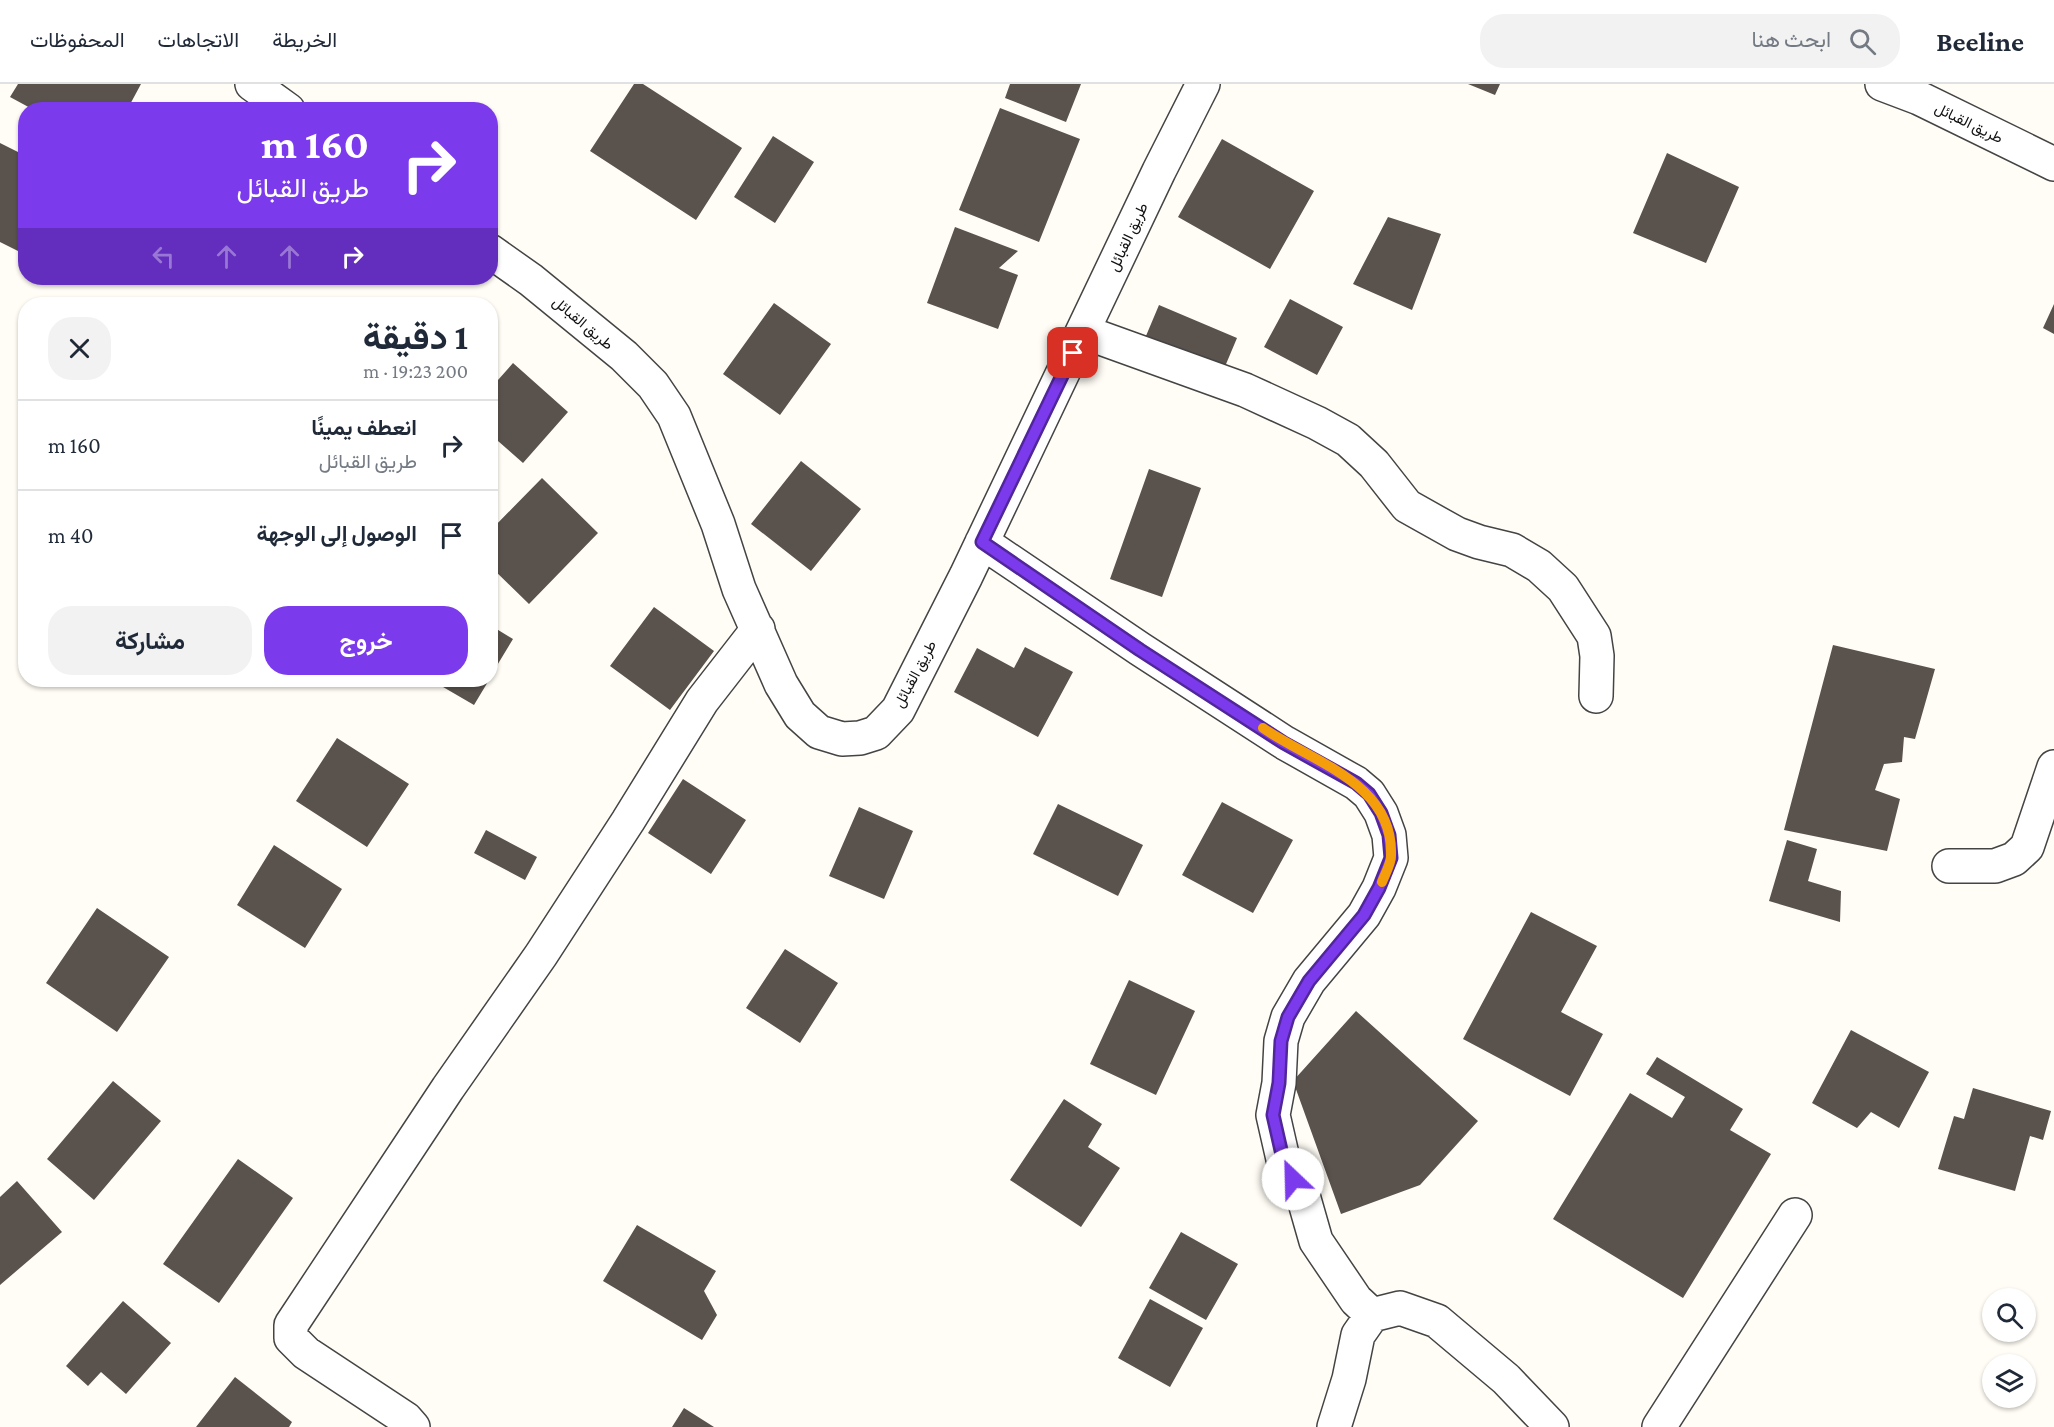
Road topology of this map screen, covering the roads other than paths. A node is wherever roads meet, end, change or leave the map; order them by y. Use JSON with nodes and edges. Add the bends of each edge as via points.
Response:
{"nodes":[{"id":1,"x":252,"y":84,"type":"edge"},
{"id":2,"x":1203,"y":84,"type":"edge"},
{"id":3,"x":1882,"y":84,"type":"edge"},
{"id":4,"x":277,"y":102,"type":"edge"},
{"id":5,"x":2054,"y":164,"type":"edge"},
{"id":6,"x":498,"y":257,"type":"edge"},
{"id":7,"x":1084,"y":332,"type":"junction"},
{"id":8,"x":982,"y":542,"type":"junction"},
{"id":9,"x":758,"y":629,"type":"junction"},
{"id":10,"x":1596,"y":696,"type":"dead end"},
{"id":11,"x":2054,"y":767,"type":"edge"},
{"id":12,"x":1949,"y":866,"type":"dead end"},
{"id":13,"x":1796,"y":1215,"type":"dead end"},
{"id":14,"x":1372,"y":1315,"type":"junction"},
{"id":15,"x":413,"y":1427,"type":"edge"},
{"id":16,"x":1334,"y":1427,"type":"edge"},
{"id":17,"x":1552,"y":1427,"type":"edge"},
{"id":18,"x":1659,"y":1427,"type":"edge"}],
"edges":[{"from":1,"to":4,"type":"street"},
{"from":2,"to":7,"type":"street","name":"طريق القبائل"},
{"from":3,"to":5,"type":"street","name":"طريق القبائل"},
{"from":6,"to":9,"type":"street","name":"طريق القبائل","via":[[607,342],[653,385],[674,416],[718,524],[739,589]]},
{"from":7,"to":8,"type":"street","name":"طريق القبائل"},
{"from":7,"to":10,"type":"street","via":[[1245,390],[1317,423],[1348,440],[1374,464],[1407,507],[1457,534],[1512,550],[1539,566],[1563,588],[1594,636]]},
{"from":8,"to":9,"type":"street","name":"طريق القبائل","via":[[898,710],[876,733],[842,739],[819,732],[800,715],[781,684]]},
{"from":8,"to":14,"type":"street","via":[[1284,743],[1356,783],[1381,813],[1389,835],[1391,858],[1364,915],[1309,981],[1288,1017],[1281,1041],[1273,1115],[1283,1159],[1304,1199],[1316,1241],[1356,1300]]},
{"from":9,"to":15,"type":"street","via":[[702,701],[541,955],[291,1325],[291,1338],[306,1353]]},
{"from":11,"to":12,"type":"street","via":[[2027,847],[2014,859],[1995,866]]},
{"from":13,"to":18,"type":"street"},
{"from":14,"to":16,"type":"street","via":[[1358,1335]]},
{"from":14,"to":17,"type":"street","via":[[1400,1308],[1437,1321],[1506,1379]]}]}
